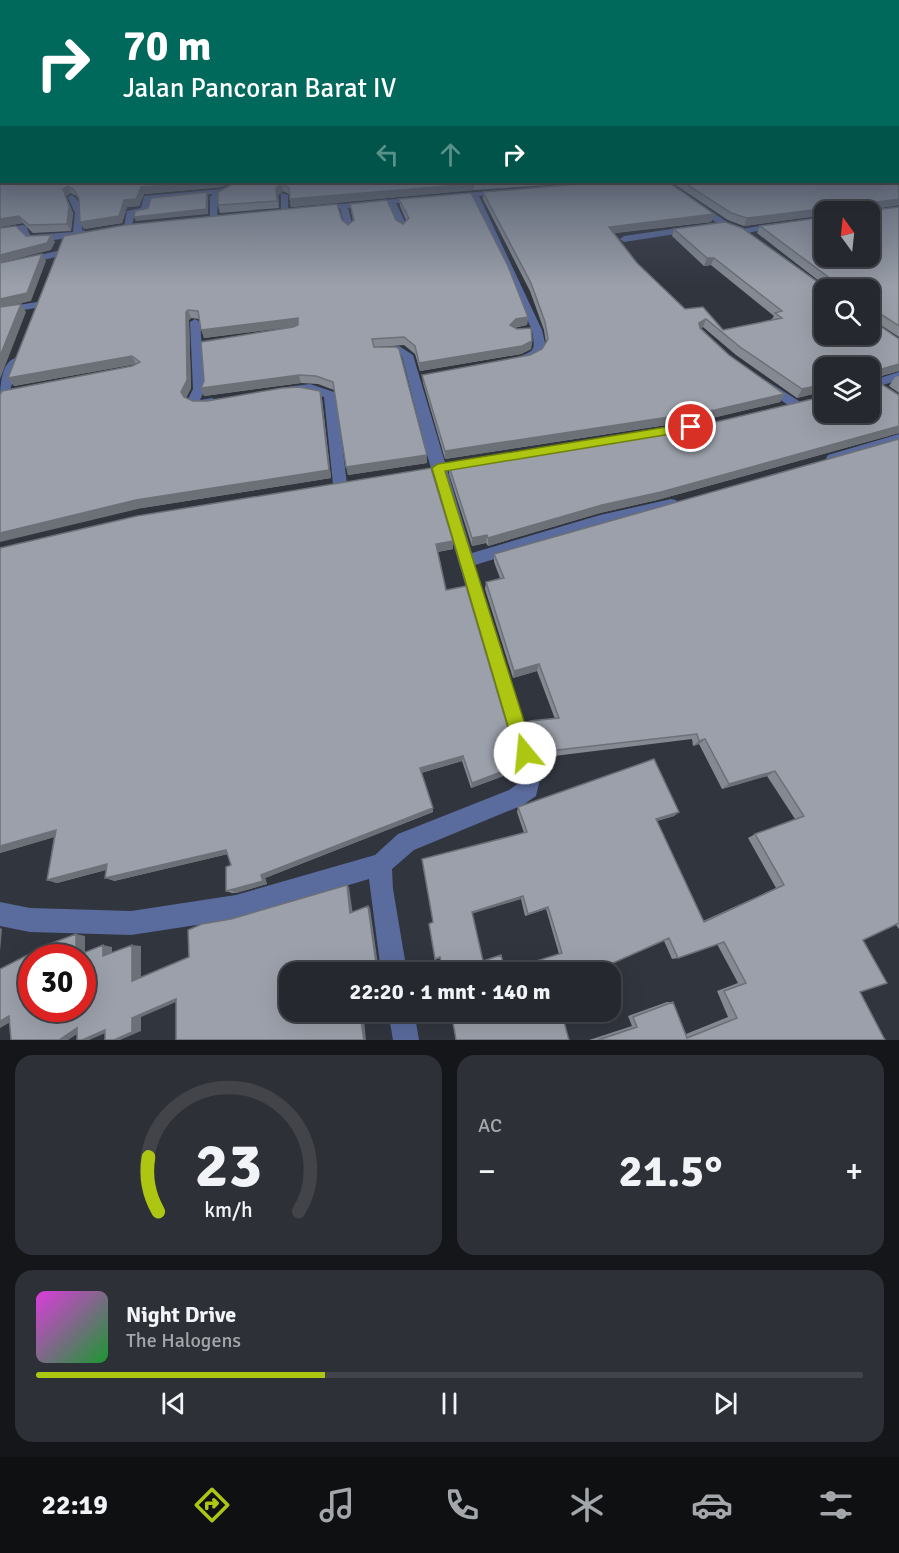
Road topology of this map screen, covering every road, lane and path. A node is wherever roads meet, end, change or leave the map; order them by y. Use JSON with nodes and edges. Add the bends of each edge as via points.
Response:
{"nodes":[{"id":1,"x":229,"y":189,"type":"edge"},
{"id":2,"x":673,"y":189,"type":"edge"},
{"id":3,"x":225,"y":191,"type":"junction"},
{"id":4,"x":476,"y":191,"type":"junction"},
{"id":5,"x":513,"y":191,"type":"edge"},
{"id":6,"x":284,"y":195,"type":"edge"},
{"id":7,"x":72,"y":197,"type":"edge"},
{"id":8,"x":427,"y":198,"type":"edge"},
{"id":9,"x":439,"y":198,"type":"edge"},
{"id":10,"x":391,"y":202,"type":"junction"},
{"id":11,"x":343,"y":206,"type":"junction"},
{"id":12,"x":308,"y":209,"type":"edge"},
{"id":13,"x":297,"y":210,"type":"edge"},
{"id":14,"x":285,"y":211,"type":"junction"},
{"id":15,"x":273,"y":212,"type":"edge"},
{"id":16,"x":226,"y":217,"type":"edge"},
{"id":17,"x":214,"y":218,"type":"junction"},
{"id":18,"x":203,"y":219,"type":"edge"},
{"id":19,"x":724,"y":224,"type":"junction"},
{"id":20,"x":138,"y":225,"type":"edge"},
{"id":21,"x":790,"y":225,"type":"edge"},
{"id":22,"x":403,"y":226,"type":"edge"},
{"id":23,"x":128,"y":227,"type":"junction"},
{"id":24,"x":349,"y":227,"type":"edge"},
{"id":25,"x":117,"y":228,"type":"edge"},
{"id":26,"x":743,"y":231,"type":"junction"},
{"id":27,"x":0,"y":232,"type":"edge"},
{"id":28,"x":87,"y":232,"type":"edge"},
{"id":29,"x":77,"y":233,"type":"junction"},
{"id":30,"x":66,"y":237,"type":"junction"},
{"id":31,"x":752,"y":238,"type":"edge"},
{"id":32,"x":624,"y":240,"type":"dead end"},
{"id":33,"x":57,"y":254,"type":"junction"},
{"id":34,"x":0,"y":267,"type":"edge"},
{"id":35,"x":53,"y":267,"type":"edge"},
{"id":36,"x":0,"y":311,"type":"edge"},
{"id":37,"x":31,"y":321,"type":"edge"},
{"id":38,"x":195,"y":322,"type":"edge"},
{"id":39,"x":379,"y":351,"type":"edge"},
{"id":40,"x":19,"y":352,"type":"edge"},
{"id":41,"x":513,"y":361,"type":"edge"},
{"id":42,"x":899,"y":376,"type":"edge"},
{"id":43,"x":758,"y":378,"type":"edge"},
{"id":44,"x":880,"y":382,"type":"edge"},
{"id":45,"x":880,"y":389,"type":"edge"},
{"id":46,"x":19,"y":391,"type":"edge"},
{"id":47,"x":275,"y":393,"type":"edge"},
{"id":48,"x":891,"y":396,"type":"edge"},
{"id":49,"x":1,"y":397,"type":"edge"},
{"id":50,"x":220,"y":401,"type":"edge"},
{"id":51,"x":774,"y":409,"type":"edge"},
{"id":52,"x":899,"y":438,"type":"edge"},
{"id":53,"x":815,"y":464,"type":"edge"},
{"id":54,"x":339,"y":484,"type":"edge"},
{"id":55,"x":681,"y":501,"type":"edge"},
{"id":56,"x":468,"y":561,"type":"junction"},
{"id":57,"x":381,"y":864,"type":"junction"},
{"id":58,"x":0,"y":914,"type":"edge"},
{"id":59,"x":392,"y":962,"type":"edge"},
{"id":60,"x":403,"y":1022,"type":"edge"},
{"id":61,"x":406,"y":1040,"type":"edge"}],
"edges":[{"from":1,"to":3,"type":"street"},
{"from":2,"to":19,"type":"street"},
{"from":3,"to":17,"type":"street","via":[[214,197]]},
{"from":3,"to":23,"type":"street","via":[[147,198],[146,210],[131,211]]},
{"from":4,"to":5,"type":"street"},
{"from":4,"to":9,"type":"street"},
{"from":4,"to":41,"type":"street","via":[[540,347],[536,354]]},
{"from":6,"to":14,"type":"street"},
{"from":7,"to":29,"type":"street","via":[[79,213]]},
{"from":8,"to":10,"type":"street"},
{"from":10,"to":11,"type":"street"},
{"from":10,"to":22,"type":"street"},
{"from":11,"to":12,"type":"street"},
{"from":11,"to":24,"type":"street"},
{"from":13,"to":14,"type":"street"},
{"from":14,"to":15,"type":"street"},
{"from":16,"to":17,"type":"street"},
{"from":17,"to":18,"type":"street"},
{"from":19,"to":26,"type":"street"},
{"from":19,"to":32,"type":"street"},
{"from":20,"to":23,"type":"street"},
{"from":21,"to":26,"type":"street"},
{"from":23,"to":25,"type":"street"},
{"from":26,"to":31,"type":"street"},
{"from":27,"to":30,"type":"street","via":[[23,228],[30,238]]},
{"from":28,"to":29,"type":"street"},
{"from":29,"to":30,"type":"street"},
{"from":30,"to":33,"type":"street"},
{"from":33,"to":34,"type":"street"},
{"from":33,"to":35,"type":"street"},
{"from":36,"to":37,"type":"street","via":[[39,301]]},
{"from":38,"to":50,"type":"street","via":[[202,344],[200,389],[193,401]]},
{"from":39,"to":56,"type":"street","via":[[401,349],[418,378],[438,468]]},
{"from":40,"to":49,"type":"street"},
{"from":42,"to":44,"type":"street"},
{"from":43,"to":51,"type":"street","via":[[800,403]]},
{"from":45,"to":48,"type":"street"},
{"from":46,"to":49,"type":"street"},
{"from":47,"to":54,"type":"street","via":[[308,388],[330,395]]},
{"from":52,"to":53,"type":"street"},
{"from":55,"to":56,"type":"street"},
{"from":56,"to":57,"type":"street","via":[[531,775],[529,789],[516,798],[406,842]]},
{"from":57,"to":58,"type":"street","via":[[236,907],[130,923],[30,920]]},
{"from":57,"to":59,"type":"street"},
{"from":60,"to":61,"type":"street"}]}
